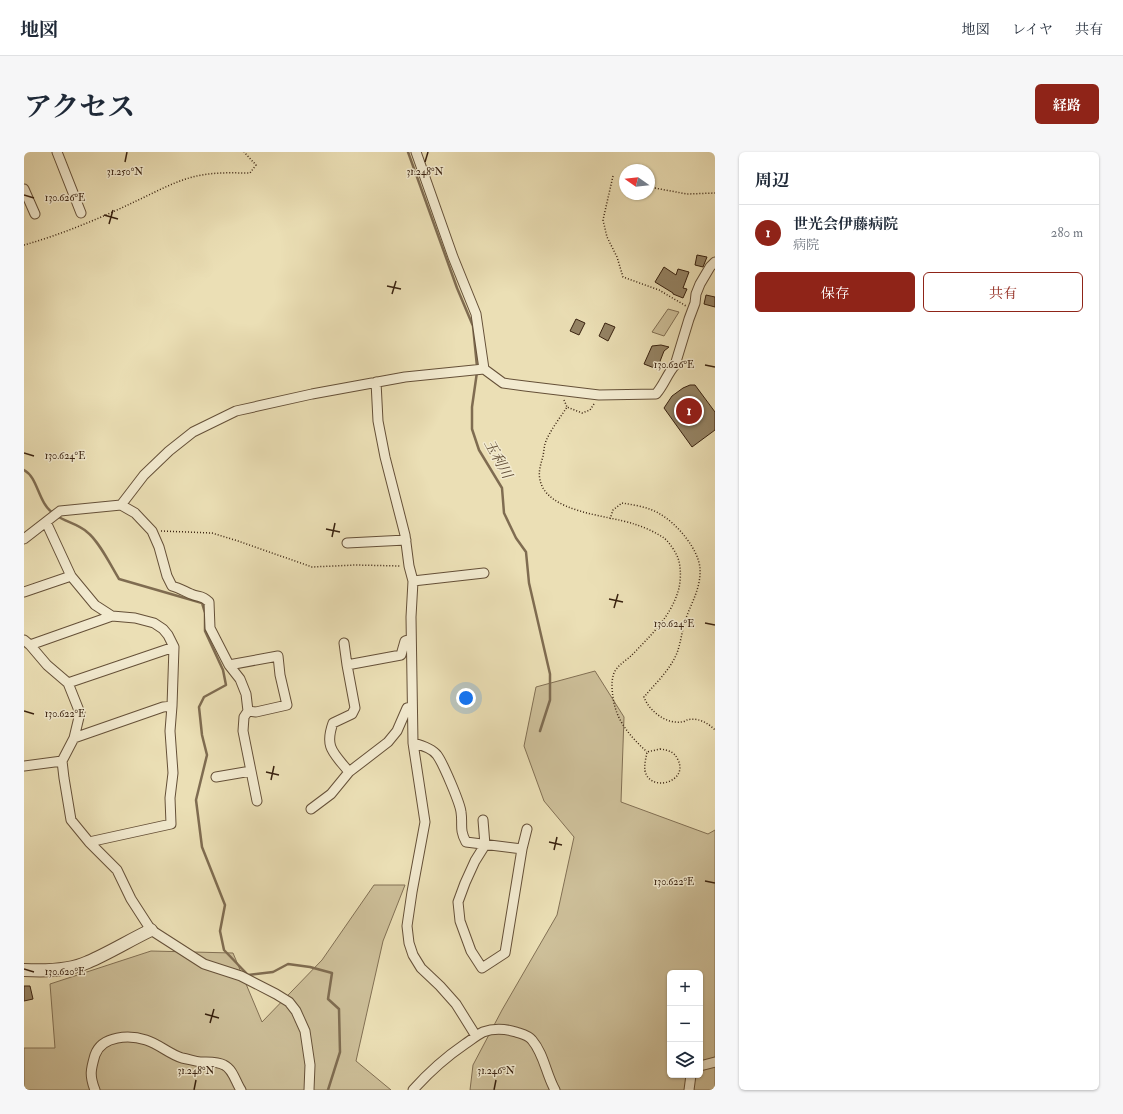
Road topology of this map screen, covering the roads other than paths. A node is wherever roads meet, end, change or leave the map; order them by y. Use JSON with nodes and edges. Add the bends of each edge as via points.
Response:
{"nodes":[{"id":1,"x":57,"y":152,"type":"edge"},
{"id":2,"x":416,"y":152,"type":"edge"},
{"id":3,"x":24,"y":189,"type":"edge"},
{"id":4,"x":81,"y":213,"type":"dead end"},
{"id":5,"x":35,"y":214,"type":"dead end"},
{"id":6,"x":715,"y":262,"type":"edge"},
{"id":7,"x":484,"y":369,"type":"junction"},
{"id":8,"x":376,"y":382,"type":"junction"},
{"id":9,"x":120,"y":505,"type":"junction"},
{"id":10,"x":46,"y":522,"type":"junction"},
{"id":11,"x":24,"y":539,"type":"edge"},
{"id":12,"x":406,"y":540,"type":"junction"},
{"id":13,"x":346,"y":543,"type":"dead end"},
{"id":14,"x":484,"y":573,"type":"dead end"},
{"id":15,"x":71,"y":576,"type":"junction"},
{"id":16,"x":413,"y":581,"type":"junction"},
{"id":17,"x":24,"y":592,"type":"edge"},
{"id":18,"x":112,"y":616,"type":"junction"},
{"id":19,"x":411,"y":639,"type":"junction"},
{"id":20,"x":27,"y":643,"type":"edge"},
{"id":21,"x":344,"y":643,"type":"dead end"},
{"id":22,"x":174,"y":647,"type":"junction"},
{"id":23,"x":230,"y":665,"type":"junction"},
{"id":24,"x":347,"y":665,"type":"junction"},
{"id":25,"x":68,"y":684,"type":"junction"},
{"id":26,"x":172,"y":706,"type":"junction"},
{"id":27,"x":412,"y":707,"type":"junction"},
{"id":28,"x":248,"y":711,"type":"junction"},
{"id":29,"x":74,"y":738,"type":"junction"},
{"id":30,"x":413,"y":743,"type":"junction"},
{"id":31,"x":62,"y":761,"type":"junction"},
{"id":32,"x":24,"y":766,"type":"edge"},
{"id":33,"x":251,"y":771,"type":"junction"},
{"id":34,"x":349,"y":772,"type":"junction"},
{"id":35,"x":216,"y":777,"type":"dead end"},
{"id":36,"x":256,"y":801,"type":"dead end"},
{"id":37,"x":311,"y":809,"type":"dead end"},
{"id":38,"x":483,"y":820,"type":"dead end"},
{"id":39,"x":527,"y":829,"type":"dead end"},
{"id":40,"x":89,"y":842,"type":"junction"},
{"id":41,"x":485,"y":845,"type":"junction"},
{"id":42,"x":522,"y":849,"type":"junction"},
{"id":43,"x":151,"y":930,"type":"junction"},
{"id":44,"x":24,"y":970,"type":"edge"},
{"id":45,"x":476,"y":1036,"type":"junction"},
{"id":46,"x":715,"y":1062,"type":"edge"},
{"id":47,"x":703,"y":1065,"type":"edge"},
{"id":48,"x":691,"y":1078,"type":"edge"},
{"id":49,"x":95,"y":1090,"type":"edge"},
{"id":50,"x":241,"y":1090,"type":"edge"},
{"id":51,"x":310,"y":1090,"type":"edge"},
{"id":52,"x":413,"y":1090,"type":"edge"},
{"id":53,"x":554,"y":1090,"type":"edge"},
{"id":54,"x":689,"y":1090,"type":"edge"}],
"edges":[{"from":1,"to":4,"type":"street"},
{"from":2,"to":7,"type":"street","via":[[476,314]]},
{"from":3,"to":5,"type":"street"},
{"from":6,"to":7,"type":"street","via":[[700,284],[675,365],[656,394],[599,395],[503,383]]},
{"from":7,"to":8,"type":"street"},
{"from":8,"to":9,"type":"street","via":[[236,411],[211,423],[193,432],[169,451],[144,475]]},
{"from":8,"to":12,"type":"street","via":[[378,421]]},
{"from":9,"to":10,"type":"street","via":[[60,511]]},
{"from":9,"to":23,"type":"street","via":[[135,513],[152,531],[172,586],[191,595],[204,597],[209,602],[210,628]]},
{"from":10,"to":11,"type":"street"},
{"from":10,"to":15,"type":"street"},
{"from":12,"to":13,"type":"street"},
{"from":12,"to":16,"type":"street"},
{"from":14,"to":16,"type":"street"},
{"from":15,"to":17,"type":"street"},
{"from":15,"to":18,"type":"street","via":[[95,605]]},
{"from":16,"to":19,"type":"street"},
{"from":18,"to":20,"type":"street"},
{"from":18,"to":22,"type":"street","via":[[154,623],[163,629]]},
{"from":19,"to":24,"type":"street","via":[[405,641],[401,655]]},
{"from":19,"to":27,"type":"street"},
{"from":20,"to":25,"type":"street"},
{"from":21,"to":24,"type":"street"},
{"from":22,"to":25,"type":"street"},
{"from":22,"to":26,"type":"street"},
{"from":23,"to":28,"type":"street","via":[[246,694]]},
{"from":23,"to":28,"type":"street","via":[[278,656],[287,705],[256,712]]},
{"from":24,"to":34,"type":"street","via":[[355,708],[352,714],[333,723],[329,734],[330,749]]},
{"from":25,"to":29,"type":"street","via":[[80,713]]},
{"from":26,"to":29,"type":"street"},
{"from":26,"to":40,"type":"street","via":[[171,824]]},
{"from":27,"to":30,"type":"street"},
{"from":27,"to":34,"type":"street","via":[[407,708],[397,731],[388,742]]},
{"from":28,"to":33,"type":"street","via":[[244,717],[243,731]]},
{"from":29,"to":31,"type":"street"},
{"from":30,"to":41,"type":"street","via":[[424,746],[437,755],[462,812],[462,834],[466,842]]},
{"from":30,"to":45,"type":"street","via":[[425,822],[407,926],[409,943],[420,968],[456,1004]]},
{"from":31,"to":32,"type":"street"},
{"from":31,"to":40,"type":"street","via":[[71,820]]},
{"from":33,"to":35,"type":"street"},
{"from":33,"to":36,"type":"street"},
{"from":34,"to":37,"type":"street","via":[[331,794]]},
{"from":38,"to":41,"type":"street"},
{"from":39,"to":42,"type":"street"},
{"from":40,"to":43,"type":"street","via":[[117,870],[131,899]]},
{"from":41,"to":42,"type":"street"},
{"from":41,"to":42,"type":"street","via":[[475,861],[458,902],[460,921],[471,951],[482,968],[505,953]]},
{"from":43,"to":44,"type":"street","via":[[87,963],[63,969]]},
{"from":43,"to":51,"type":"street","via":[[204,964],[241,976],[289,1002],[305,1030],[310,1065]]},
{"from":45,"to":52,"type":"street","via":[[451,1054]]},
{"from":45,"to":53,"type":"street","via":[[504,1029],[531,1039],[540,1052]]},
{"from":46,"to":47,"type":"street"},
{"from":48,"to":54,"type":"street"},
{"from":49,"to":50,"type":"street","via":[[90,1070],[97,1049],[107,1041],[130,1037],[147,1040],[178,1057],[225,1065]]}]}
